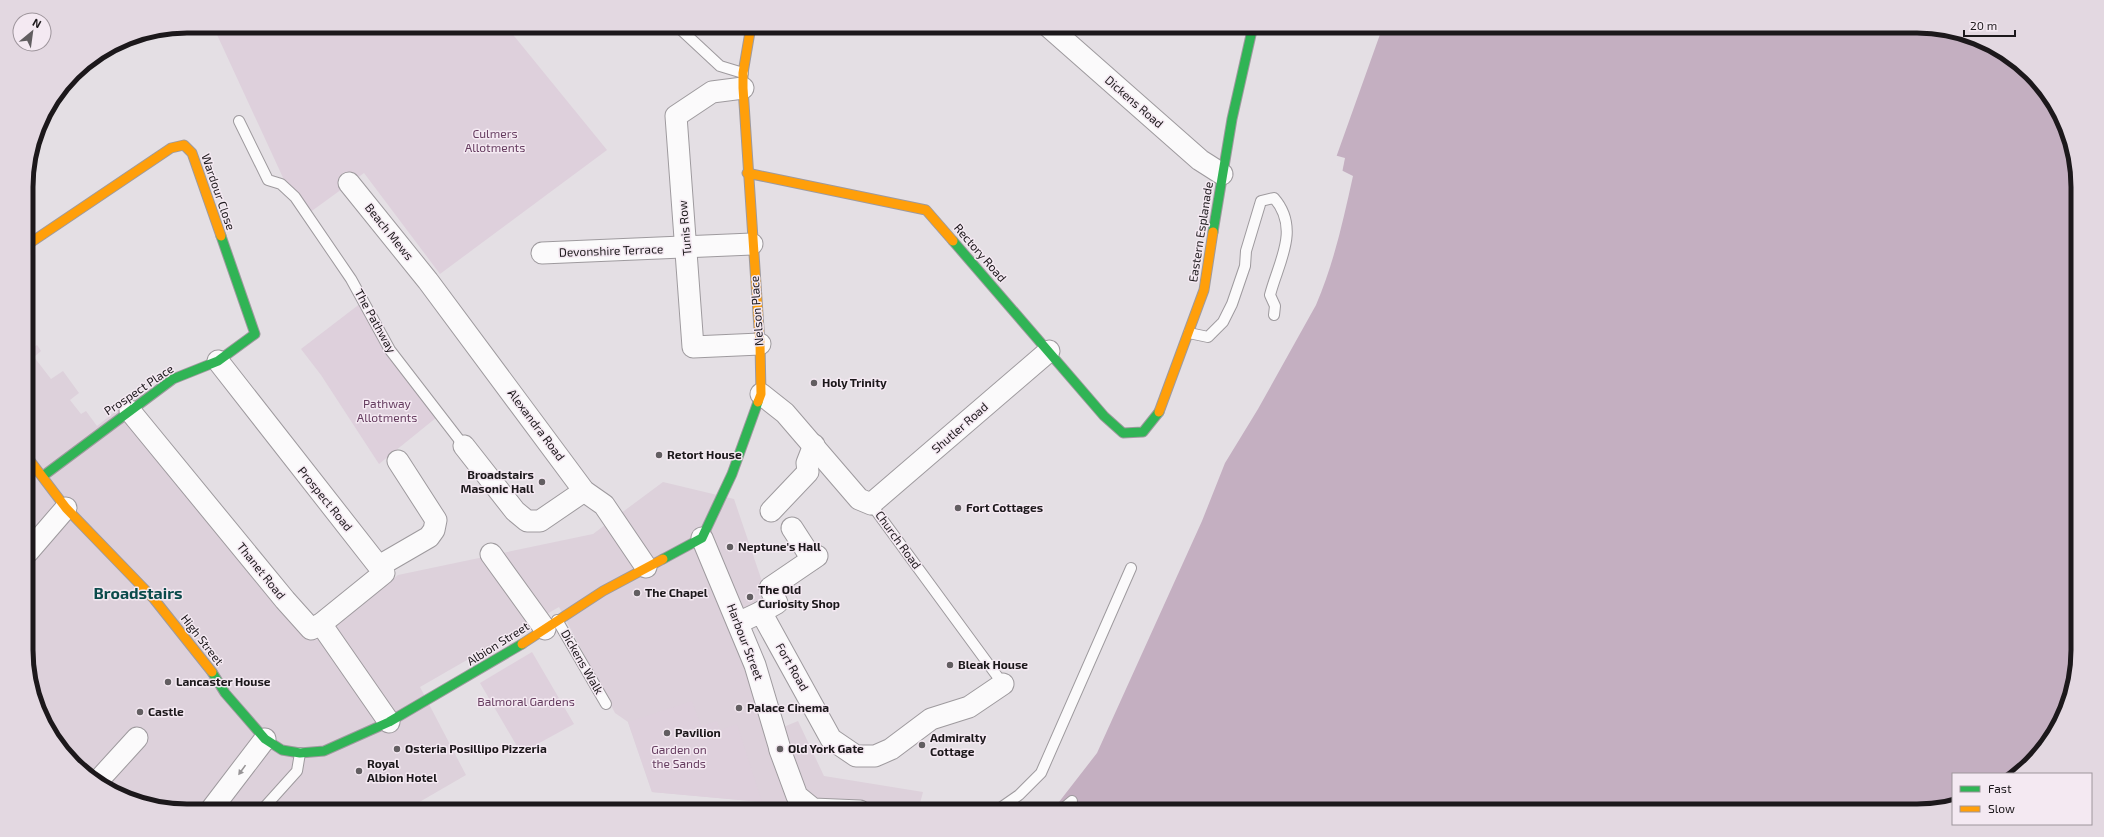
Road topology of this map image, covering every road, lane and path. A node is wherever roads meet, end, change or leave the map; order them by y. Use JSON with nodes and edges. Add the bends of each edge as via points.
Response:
{"nodes":[{"id":1,"x":685,"y":33,"type":"edge"},
{"id":2,"x":750,"y":33,"type":"edge"},
{"id":3,"x":1056,"y":33,"type":"edge"},
{"id":4,"x":1251,"y":33,"type":"edge"},
{"id":5,"x":743,"y":81,"type":"junction"},
{"id":6,"x":239,"y":121,"type":"dead end"},
{"id":7,"x":747,"y":173,"type":"junction"},
{"id":8,"x":1222,"y":174,"type":"junction"},
{"id":9,"x":349,"y":183,"type":"dead end"},
{"id":10,"x":33,"y":241,"type":"edge"},
{"id":11,"x":752,"y":244,"type":"junction"},
{"id":12,"x":687,"y":248,"type":"junction"},
{"id":13,"x":542,"y":253,"type":"dead end"},
{"id":14,"x":428,"y":281,"type":"joint"},
{"id":15,"x":1274,"y":315,"type":"dead end"},
{"id":16,"x":1189,"y":333,"type":"junction"},
{"id":17,"x":255,"y":334,"type":"joint"},
{"id":18,"x":760,"y":344,"type":"junction"},
{"id":19,"x":1049,"y":351,"type":"junction"},
{"id":20,"x":218,"y":361,"type":"junction"},
{"id":21,"x":761,"y":394,"type":"junction"},
{"id":22,"x":130,"y":411,"type":"junction"},
{"id":23,"x":1143,"y":432,"type":"joint"},
{"id":24,"x":814,"y":445,"type":"junction"},
{"id":25,"x":464,"y":446,"type":"joint"},
{"id":26,"x":398,"y":461,"type":"dead end"},
{"id":27,"x":33,"y":464,"type":"edge"},
{"id":28,"x":43,"y":476,"type":"junction"},
{"id":29,"x":584,"y":490,"type":"junction"},
{"id":30,"x":871,"y":504,"type":"junction"},
{"id":31,"x":66,"y":508,"type":"junction"},
{"id":32,"x":771,"y":511,"type":"dead end"},
{"id":33,"x":792,"y":528,"type":"dead end"},
{"id":34,"x":702,"y":538,"type":"junction"},
{"id":35,"x":33,"y":546,"type":"edge"},
{"id":36,"x":491,"y":554,"type":"dead end"},
{"id":37,"x":379,"y":566,"type":"junction"},
{"id":38,"x":646,"y":567,"type":"junction"},
{"id":39,"x":1131,"y":568,"type":"dead end"},
{"id":40,"x":761,"y":612,"type":"junction"},
{"id":41,"x":738,"y":623,"type":"junction"},
{"id":42,"x":322,"y":624,"type":"junction"},
{"id":43,"x":551,"y":625,"type":"junction"},
{"id":44,"x":1003,"y":684,"type":"joint"},
{"id":45,"x":606,"y":704,"type":"dead end"},
{"id":46,"x":389,"y":722,"type":"junction"},
{"id":47,"x":137,"y":738,"type":"dead end"},
{"id":48,"x":265,"y":739,"type":"junction"},
{"id":49,"x":300,"y":753,"type":"junction"},
{"id":50,"x":101,"y":777,"type":"edge"},
{"id":51,"x":1072,"y":802,"type":"dead end"},
{"id":52,"x":215,"y":804,"type":"edge"},
{"id":53,"x":267,"y":804,"type":"edge"},
{"id":54,"x":807,"y":804,"type":"edge"},
{"id":55,"x":1006,"y":804,"type":"edge"},
{"id":56,"x":1069,"y":804,"type":"edge"}],
"edges":[{"from":1,"to":5,"type":"lane","via":[[720,66]]},
{"from":2,"to":5,"type":"street","name":"Nelson Place"},
{"from":3,"to":8,"type":"street","name":"Dickens Road","via":[[1200,160]]},
{"from":4,"to":8,"type":"street","name":"Eastern Esplanade"},
{"from":5,"to":7,"type":"street","name":"Nelson Place"},
{"from":5,"to":12,"type":"street","name":"Tunis Row","via":[[712,92],[676,116]]},
{"from":6,"to":25,"type":"lane","name":"The Pathway","via":[[268,180],[281,184],[295,198],[351,279],[390,350]]},
{"from":7,"to":11,"type":"street","name":"Nelson Place"},
{"from":7,"to":19,"type":"street","name":"Rectory Road","via":[[926,210]]},
{"from":8,"to":16,"type":"street","name":"Eastern Esplanade","via":[[1204,290]]},
{"from":9,"to":14,"type":"street","name":"Beach Mews"},
{"from":10,"to":17,"type":"street","name":"Wardour Close","via":[[171,148],[184,145],[192,152]]},
{"from":11,"to":12,"type":"street","name":"Devonshire Terrace"},
{"from":11,"to":18,"type":"street","name":"Nelson Place"},
{"from":12,"to":13,"type":"street","name":"Devonshire Terrace"},
{"from":12,"to":18,"type":"street","name":"Tunis Row","via":[[693,347]]},
{"from":14,"to":29,"type":"street","name":"Alexandra Road"},
{"from":15,"to":16,"type":"lane","via":[[1275,306],[1270,295],[1283,262],[1287,232],[1284,211],[1274,198],[1261,201],[1246,250],[1245,266],[1223,322],[1208,337]]},
{"from":16,"to":23,"type":"street","name":"Eastern Esplanade","via":[[1158,415]]},
{"from":17,"to":20,"type":"street","name":"Prospect Place"},
{"from":18,"to":21,"type":"street","name":"Nelson Place"},
{"from":19,"to":23,"type":"street","name":"Rectory Road","via":[[1104,416],[1123,433]]},
{"from":19,"to":30,"type":"street","name":"Shutler Road"},
{"from":20,"to":22,"type":"street","name":"Prospect Place","via":[[173,379]]},
{"from":20,"to":37,"type":"street","name":"Prospect Road"},
{"from":21,"to":24,"type":"street","name":"Church Road","via":[[785,413]]},
{"from":21,"to":34,"type":"street","name":"Nelson Place","via":[[732,474]]},
{"from":22,"to":28,"type":"street","name":"Prospect Place"},
{"from":22,"to":42,"type":"street","name":"Thanet Road","via":[[311,629]]},
{"from":24,"to":30,"type":"street","name":"Church Road","via":[[859,498]]},
{"from":24,"to":32,"type":"street","via":[[807,463],[808,472]]},
{"from":25,"to":29,"type":"street","name":"The Pathway","via":[[515,511],[528,521],[540,521]]},
{"from":26,"to":37,"type":"street","via":[[436,520],[429,537]]},
{"from":27,"to":28,"type":"street","name":"High Street"},
{"from":28,"to":31,"type":"street","name":"High Street"},
{"from":29,"to":38,"type":"street","name":"Alexandra Road","via":[[604,505]]},
{"from":30,"to":44,"type":"lane","name":"Church Road"},
{"from":31,"to":35,"type":"street"},
{"from":31,"to":48,"type":"street","name":"High Street","via":[[154,599]]},
{"from":33,"to":40,"type":"street","via":[[815,558],[770,588],[776,602]]},
{"from":34,"to":38,"type":"street","name":"Albion Street"},
{"from":34,"to":41,"type":"street","name":"Harbour Street"},
{"from":36,"to":43,"type":"street"},
{"from":37,"to":42,"type":"street","via":[[384,573]]},
{"from":38,"to":43,"type":"street","name":"Albion Street","via":[[603,590]]},
{"from":39,"to":55,"type":"lane","via":[[1041,773]]},
{"from":40,"to":41,"type":"street"},
{"from":40,"to":44,"type":"street","name":"Fort Road","via":[[831,739],[856,756],[875,756],[891,749],[931,719],[969,707]]},
{"from":41,"to":54,"type":"street","name":"Harbour Street","via":[[755,665],[780,750],[797,796]]},
{"from":42,"to":46,"type":"street"},
{"from":43,"to":45,"type":"lane","name":"Dickens Walk"},
{"from":43,"to":46,"type":"street","name":"Albion Street","via":[[506,655]]},
{"from":46,"to":49,"type":"street","name":"Albion Street","via":[[324,751]]},
{"from":47,"to":50,"type":"street"},
{"from":48,"to":49,"type":"street","name":"High Street","via":[[282,750]]},
{"from":48,"to":52,"type":"street","one_way":true},
{"from":49,"to":53,"type":"lane","via":[[297,771]]},
{"from":51,"to":56,"type":"lane"}]}
